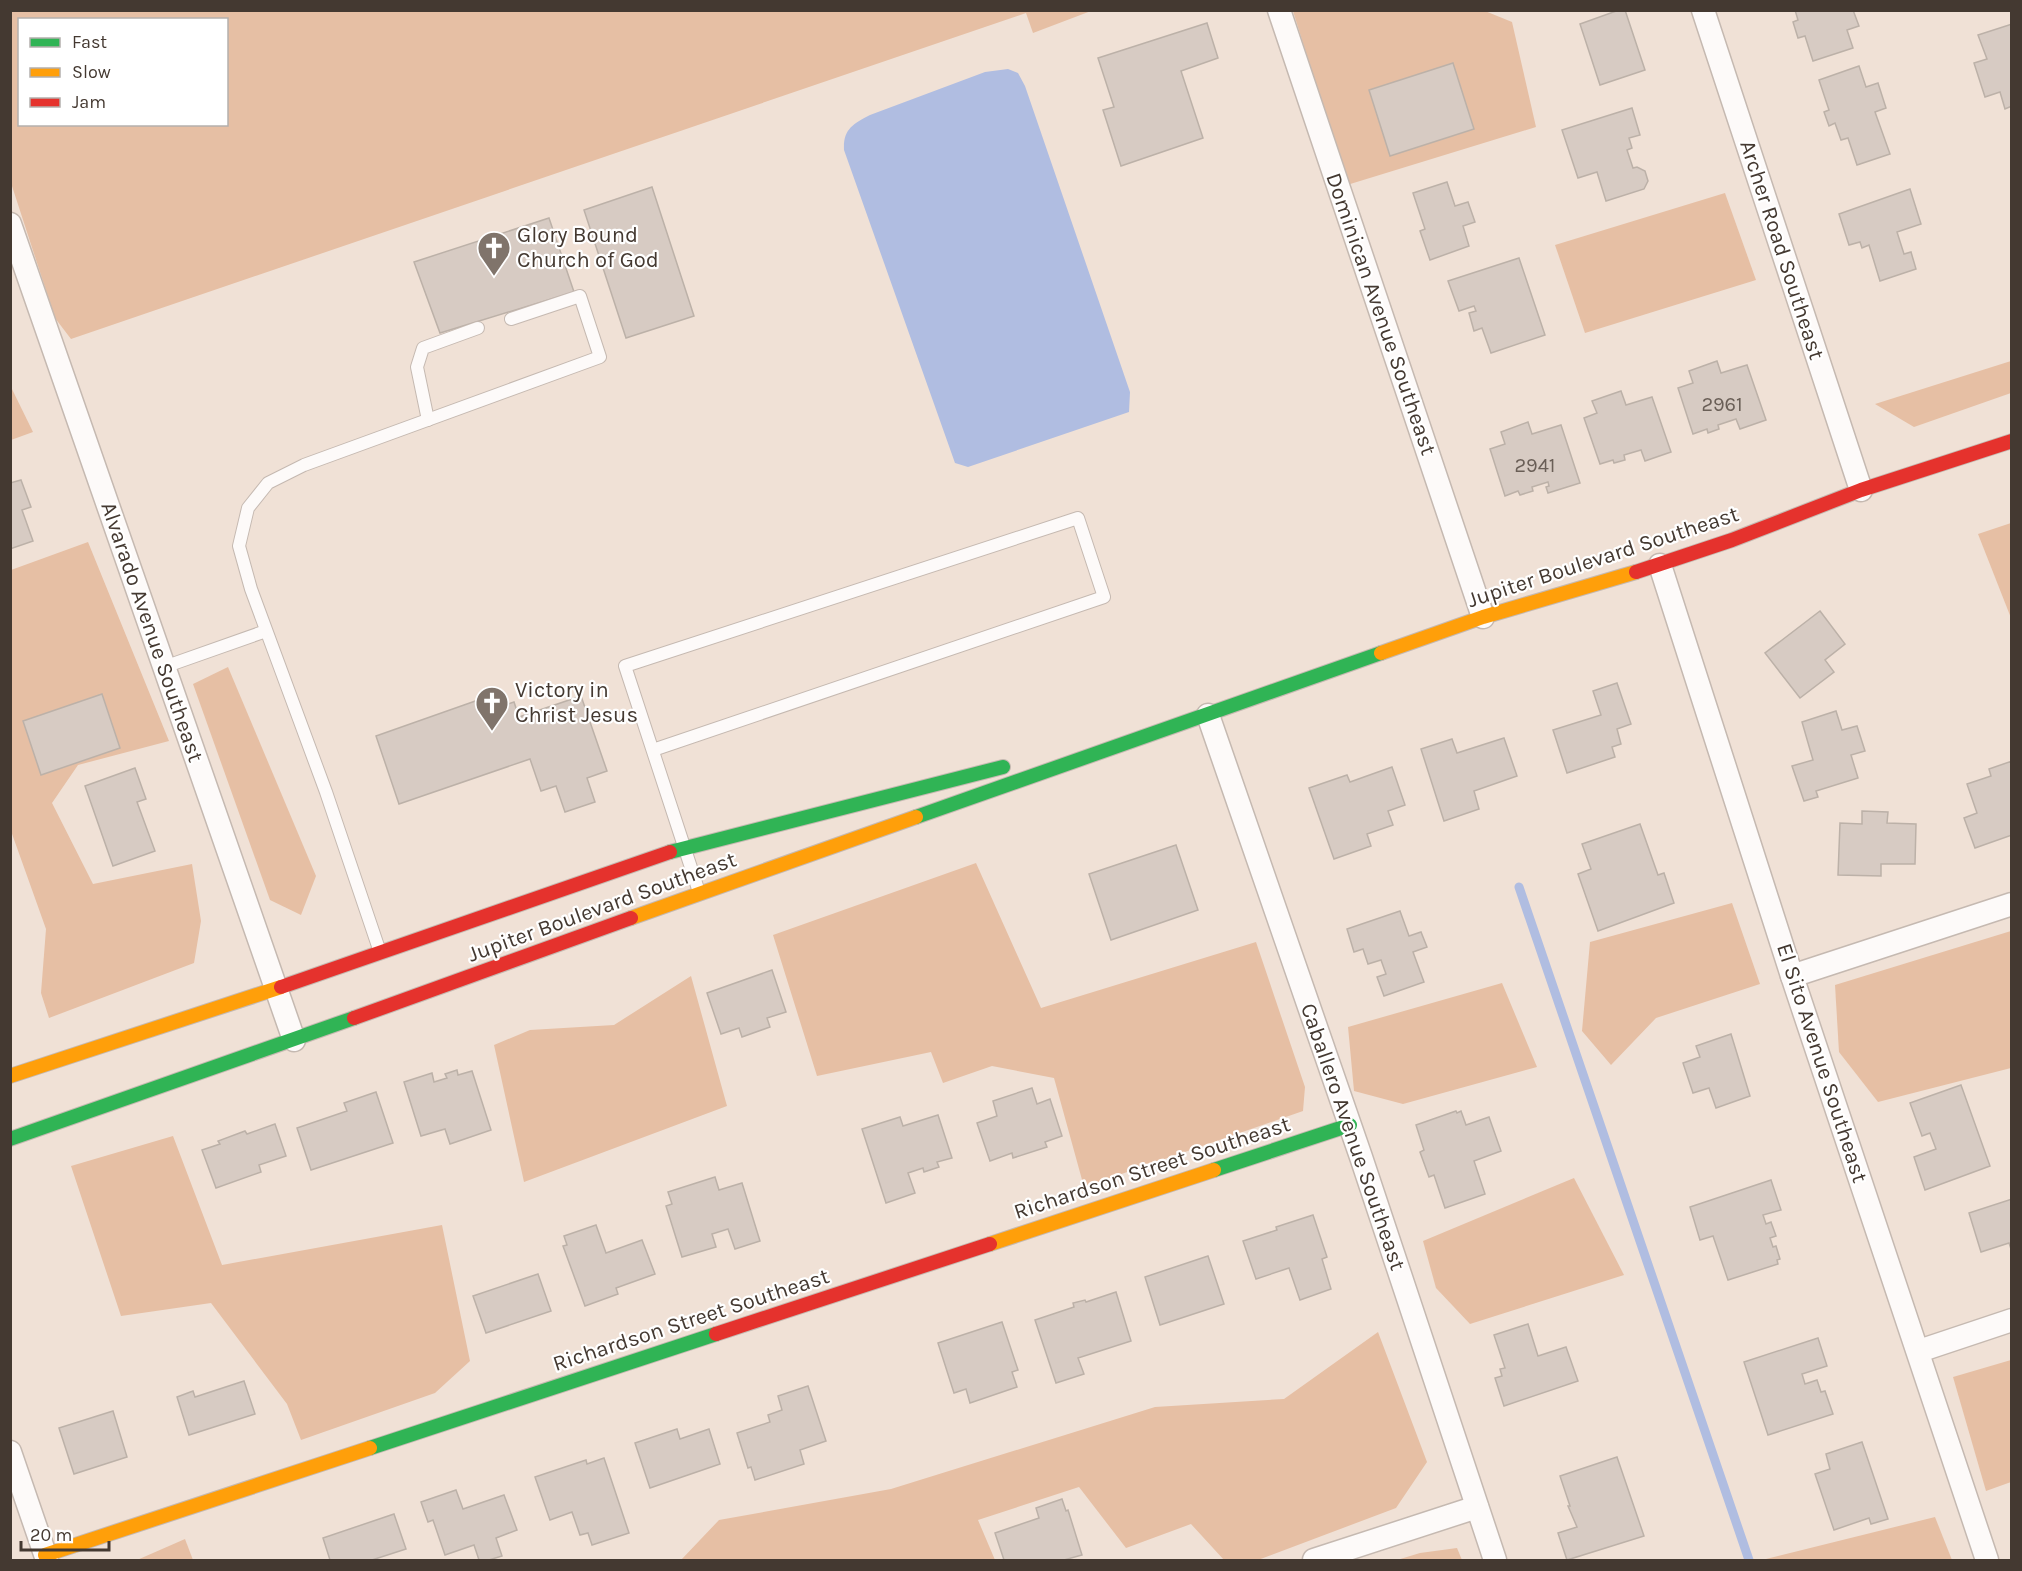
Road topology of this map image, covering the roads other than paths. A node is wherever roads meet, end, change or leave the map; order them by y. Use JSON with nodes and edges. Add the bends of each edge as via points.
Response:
{"nodes":[{"id":1,"x":1279,"y":10,"type":"edge"},
{"id":2,"x":1703,"y":10,"type":"edge"},
{"id":3,"x":10,"y":224,"type":"edge"},
{"id":4,"x":511,"y":319,"type":"dead end"},
{"id":5,"x":478,"y":328,"type":"dead end"},
{"id":6,"x":428,"y":420,"type":"junction"},
{"id":7,"x":2012,"y":441,"type":"edge"},
{"id":8,"x":1861,"y":490,"type":"junction"},
{"id":9,"x":1660,"y":565,"type":"junction"},
{"id":10,"x":1483,"y":616,"type":"junction"},
{"id":11,"x":266,"y":631,"type":"junction"},
{"id":12,"x":164,"y":667,"type":"junction"},
{"id":13,"x":1208,"y":715,"type":"junction"},
{"id":14,"x":653,"y":750,"type":"junction"},
{"id":15,"x":1057,"y":753,"type":"dead end"},
{"id":16,"x":1011,"y":765,"type":"dead end"},
{"id":17,"x":685,"y":848,"type":"junction"},
{"id":18,"x":700,"y":894,"type":"junction"},
{"id":19,"x":2012,"y":904,"type":"edge"},
{"id":20,"x":380,"y":953,"type":"junction"},
{"id":21,"x":1792,"y":976,"type":"junction"},
{"id":22,"x":276,"y":989,"type":"junction"},
{"id":23,"x":294,"y":1040,"type":"junction"},
{"id":24,"x":10,"y":1076,"type":"edge"},
{"id":25,"x":1350,"y":1125,"type":"junction"},
{"id":26,"x":10,"y":1139,"type":"edge"},
{"id":27,"x":2012,"y":1320,"type":"edge"},
{"id":28,"x":1919,"y":1351,"type":"junction"},
{"id":29,"x":10,"y":1452,"type":"edge"},
{"id":30,"x":1477,"y":1507,"type":"junction"},
{"id":31,"x":46,"y":1558,"type":"edge"},
{"id":32,"x":1314,"y":1560,"type":"edge"},
{"id":33,"x":1496,"y":1560,"type":"edge"},
{"id":34,"x":1987,"y":1560,"type":"edge"}],
"edges":[{"from":1,"to":10,"type":"street","name":"Dominican Avenue Southeast"},
{"from":2,"to":8,"type":"street","name":"Archer Road Southeast"},
{"from":3,"to":12,"type":"street","name":"Alvarado Avenue Southeast"},
{"from":4,"to":6,"type":"lane","via":[[580,296],[600,357]]},
{"from":5,"to":6,"type":"lane","via":[[423,348],[417,367]]},
{"from":6,"to":11,"type":"lane","via":[[304,465],[268,483],[248,508],[239,546]]},
{"from":7,"to":8,"type":"street","name":"Jupiter Boulevard Southeast"},
{"from":8,"to":9,"type":"street","name":"Jupiter Boulevard Southeast"},
{"from":9,"to":10,"type":"street","name":"Jupiter Boulevard Southeast"},
{"from":9,"to":21,"type":"street","name":"El Sito Avenue Southeast"},
{"from":10,"to":13,"type":"street","name":"Jupiter Boulevard Southeast"},
{"from":11,"to":12,"type":"lane"},
{"from":11,"to":20,"type":"lane"},
{"from":12,"to":22,"type":"street","name":"Alvarado Avenue Southeast"},
{"from":13,"to":15,"type":"street","name":"Jupiter Boulevard Southeast"},
{"from":13,"to":18,"type":"street","name":"Jupiter Boulevard Southeast"},
{"from":13,"to":25,"type":"street","name":"Caballero Avenue Southeast"},
{"from":14,"to":14,"type":"lane","via":[[1104,597],[1078,518],[625,666]]},
{"from":14,"to":17,"type":"lane"},
{"from":16,"to":17,"type":"street","name":"Jupiter Boulevard Southeast"},
{"from":17,"to":18,"type":"lane"},
{"from":17,"to":20,"type":"street","name":"Jupiter Boulevard Southeast"},
{"from":18,"to":23,"type":"street","name":"Jupiter Boulevard Southeast"},
{"from":19,"to":21,"type":"street"},
{"from":20,"to":22,"type":"street","name":"Jupiter Boulevard Southeast"},
{"from":21,"to":28,"type":"street","name":"El Sito Avenue Southeast"},
{"from":22,"to":23,"type":"street","name":"Alvarado Avenue Southeast"},
{"from":22,"to":24,"type":"street","name":"Jupiter Boulevard Southeast"},
{"from":23,"to":26,"type":"street","name":"Jupiter Boulevard Southeast"},
{"from":25,"to":30,"type":"street","name":"Caballero Avenue Southeast"},
{"from":25,"to":31,"type":"street","name":"Richardson Street Southeast"},
{"from":27,"to":28,"type":"street"},
{"from":28,"to":34,"type":"street","name":"El Sito Avenue Southeast"},
{"from":29,"to":31,"type":"street"},
{"from":30,"to":32,"type":"street"},
{"from":30,"to":33,"type":"street","name":"Caballero Avenue Southeast"}]}
